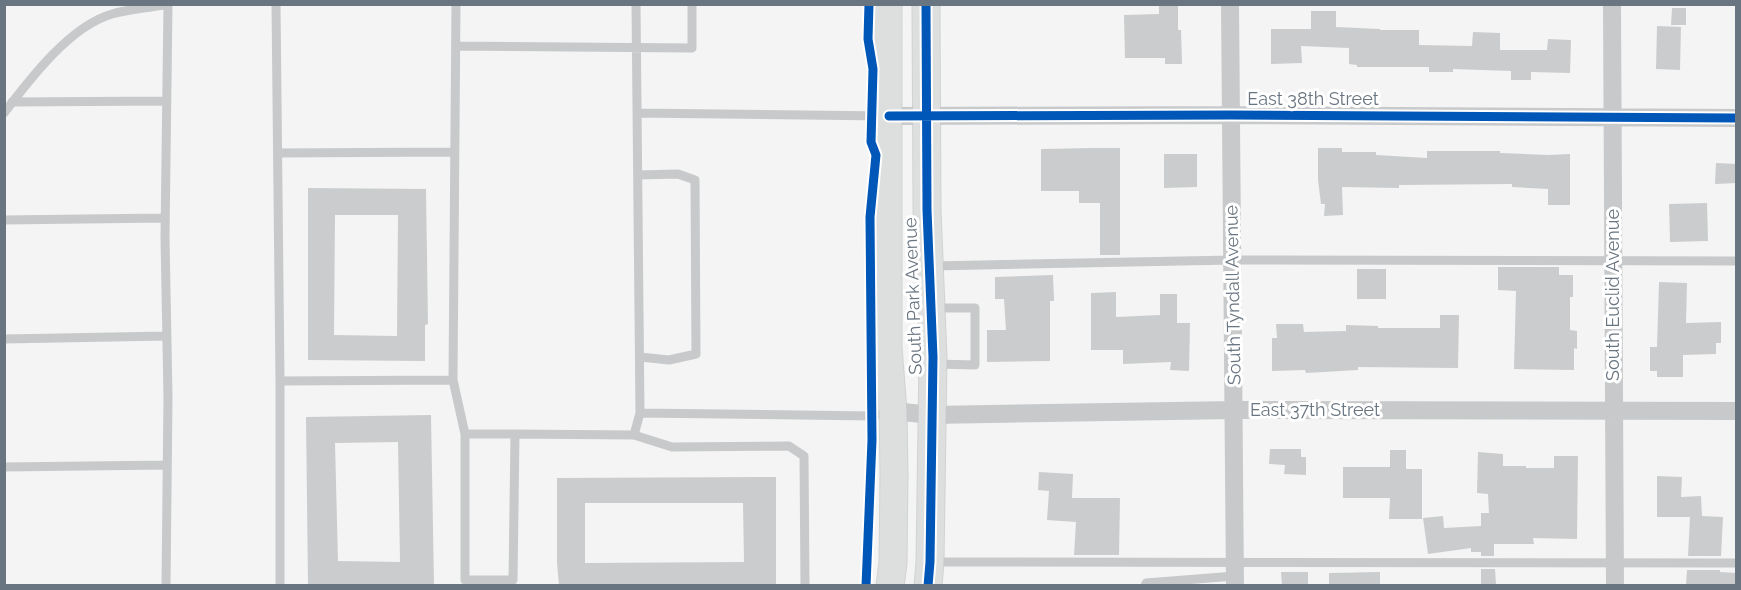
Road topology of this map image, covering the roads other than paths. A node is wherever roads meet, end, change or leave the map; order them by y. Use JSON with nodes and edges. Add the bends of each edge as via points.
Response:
{"nodes":[{"id":1,"x":168,"y":4,"type":"edge"},
{"id":2,"x":276,"y":4,"type":"edge"},
{"id":3,"x":456,"y":4,"type":"edge"},
{"id":4,"x":636,"y":4,"type":"edge"},
{"id":5,"x":692,"y":4,"type":"edge"},
{"id":6,"x":888,"y":4,"type":"edge"},
{"id":7,"x":926,"y":4,"type":"edge"},
{"id":8,"x":1230,"y":4,"type":"edge"},
{"id":9,"x":1612,"y":4,"type":"edge"},
{"id":10,"x":456,"y":46,"type":"junction"},
{"id":11,"x":636,"y":47,"type":"junction"},
{"id":12,"x":168,"y":101,"type":"junction"},
{"id":13,"x":12,"y":102,"type":"junction"},
{"id":14,"x":637,"y":112,"type":"junction"},
{"id":15,"x":4,"y":113,"type":"edge"},
{"id":16,"x":1231,"y":115,"type":"junction"},
{"id":17,"x":889,"y":116,"type":"junction"},
{"id":18,"x":926,"y":116,"type":"junction"},
{"id":19,"x":1612,"y":117,"type":"junction"},
{"id":20,"x":1737,"y":118,"type":"edge"},
{"id":21,"x":454,"y":152,"type":"junction"},
{"id":22,"x":278,"y":153,"type":"junction"},
{"id":23,"x":638,"y":175,"type":"junction"},
{"id":24,"x":165,"y":218,"type":"junction"},
{"id":25,"x":4,"y":220,"type":"edge"},
{"id":26,"x":1233,"y":260,"type":"junction"},
{"id":27,"x":1737,"y":261,"type":"edge"},
{"id":28,"x":1613,"y":262,"type":"junction"},
{"id":29,"x":929,"y":267,"type":"junction"},
{"id":30,"x":931,"y":308,"type":"junction"},
{"id":31,"x":167,"y":336,"type":"junction"},
{"id":32,"x":4,"y":339,"type":"edge"},
{"id":33,"x":640,"y":357,"type":"junction"},
{"id":34,"x":933,"y":364,"type":"junction"},
{"id":35,"x":453,"y":380,"type":"junction"},
{"id":36,"x":280,"y":381,"type":"junction"},
{"id":37,"x":1235,"y":410,"type":"junction"},
{"id":38,"x":893,"y":411,"type":"junction"},
{"id":39,"x":1614,"y":411,"type":"junction"},
{"id":40,"x":1737,"y":411,"type":"edge"},
{"id":41,"x":640,"y":414,"type":"junction"},
{"id":42,"x":932,"y":415,"type":"junction"},
{"id":43,"x":465,"y":434,"type":"junction"},
{"id":44,"x":515,"y":434,"type":"junction"},
{"id":45,"x":634,"y":435,"type":"junction"},
{"id":46,"x":168,"y":465,"type":"junction"},
{"id":47,"x":4,"y":467,"type":"edge"},
{"id":48,"x":1615,"y":562,"type":"junction"},
{"id":49,"x":1737,"y":563,"type":"edge"},
{"id":50,"x":929,"y":574,"type":"edge"},
{"id":51,"x":1235,"y":575,"type":"edge"},
{"id":52,"x":465,"y":583,"type":"edge"},
{"id":53,"x":166,"y":585,"type":"edge"},
{"id":54,"x":279,"y":585,"type":"edge"},
{"id":55,"x":805,"y":585,"type":"edge"},
{"id":56,"x":890,"y":585,"type":"edge"},
{"id":57,"x":1145,"y":585,"type":"edge"},
{"id":58,"x":1615,"y":585,"type":"edge"}],
"edges":[{"from":1,"to":12,"type":"lane"},
{"from":1,"to":13,"type":"lane","via":[[111,14],[72,35]]},
{"from":2,"to":22,"type":"lane"},
{"from":3,"to":10,"type":"lane"},
{"from":4,"to":11,"type":"lane"},
{"from":5,"to":11,"type":"lane","via":[[692,48]]},
{"from":6,"to":17,"type":"main road","name":"South Park Avenue"},
{"from":7,"to":18,"type":"main road","name":"South Park Avenue"},
{"from":8,"to":16,"type":"street","name":"South Tyndall Avenue"},
{"from":9,"to":19,"type":"street","name":"South Euclid Avenue"},
{"from":10,"to":11,"type":"lane"},
{"from":10,"to":21,"type":"lane"},
{"from":11,"to":14,"type":"lane"},
{"from":12,"to":13,"type":"lane"},
{"from":12,"to":24,"type":"lane"},
{"from":13,"to":15,"type":"lane"},
{"from":14,"to":17,"type":"lane"},
{"from":14,"to":23,"type":"lane"},
{"from":16,"to":18,"type":"street","name":"East 38th Street"},
{"from":16,"to":19,"type":"street","name":"East 38th Street"},
{"from":16,"to":26,"type":"street","name":"South Tyndall Avenue"},
{"from":17,"to":18,"type":"street","name":"East 38th Street"},
{"from":17,"to":38,"type":"main road","name":"South Park Avenue","via":[[888,347]]},
{"from":18,"to":29,"type":"main road","name":"South Park Avenue"},
{"from":19,"to":20,"type":"street","name":"East 38th Street"},
{"from":19,"to":28,"type":"street","name":"South Euclid Avenue"},
{"from":21,"to":22,"type":"lane"},
{"from":21,"to":35,"type":"lane"},
{"from":22,"to":36,"type":"lane"},
{"from":23,"to":33,"type":"lane"},
{"from":23,"to":33,"type":"lane","via":[[678,174],[695,180],[696,354],[669,360]]},
{"from":24,"to":25,"type":"lane"},
{"from":24,"to":31,"type":"lane"},
{"from":26,"to":28,"type":"lane"},
{"from":26,"to":29,"type":"lane"},
{"from":26,"to":37,"type":"street","name":"South Tyndall Avenue"},
{"from":27,"to":28,"type":"lane"},
{"from":28,"to":39,"type":"street","name":"South Euclid Avenue"},
{"from":29,"to":30,"type":"main road","name":"South Park Avenue"},
{"from":30,"to":34,"type":"main road","name":"South Park Avenue"},
{"from":30,"to":34,"type":"lane","via":[[975,308],[975,365]]},
{"from":31,"to":32,"type":"lane"},
{"from":31,"to":46,"type":"lane"},
{"from":33,"to":41,"type":"lane"},
{"from":34,"to":42,"type":"main road","name":"South Park Avenue"},
{"from":35,"to":36,"type":"lane"},
{"from":35,"to":43,"type":"lane"},
{"from":36,"to":54,"type":"lane"},
{"from":37,"to":39,"type":"street","name":"East 37th Street"},
{"from":37,"to":42,"type":"street","name":"East 37th Street"},
{"from":37,"to":51,"type":"street","name":"South Tyndall Avenue"},
{"from":38,"to":41,"type":"lane","via":[[872,416]]},
{"from":38,"to":42,"type":"street","name":"East 37th Street"},
{"from":38,"to":56,"type":"main road","name":"South Park Avenue"},
{"from":39,"to":40,"type":"street","name":"East 37th Street"},
{"from":39,"to":48,"type":"street","name":"South Euclid Avenue"},
{"from":41,"to":45,"type":"lane"},
{"from":42,"to":50,"type":"main road","name":"South Park Avenue"},
{"from":43,"to":44,"type":"lane"},
{"from":43,"to":52,"type":"lane"},
{"from":44,"to":45,"type":"lane"},
{"from":44,"to":52,"type":"lane","via":[[513,580]]},
{"from":45,"to":55,"type":"lane","via":[[672,447],[789,446],[804,456]]},
{"from":46,"to":47,"type":"lane"},
{"from":46,"to":53,"type":"lane"},
{"from":48,"to":49,"type":"lane"},
{"from":48,"to":51,"type":"lane"},
{"from":48,"to":58,"type":"street","name":"South Euclid Avenue"},
{"from":50,"to":51,"type":"lane"},
{"from":51,"to":57,"type":"lane"}]}
